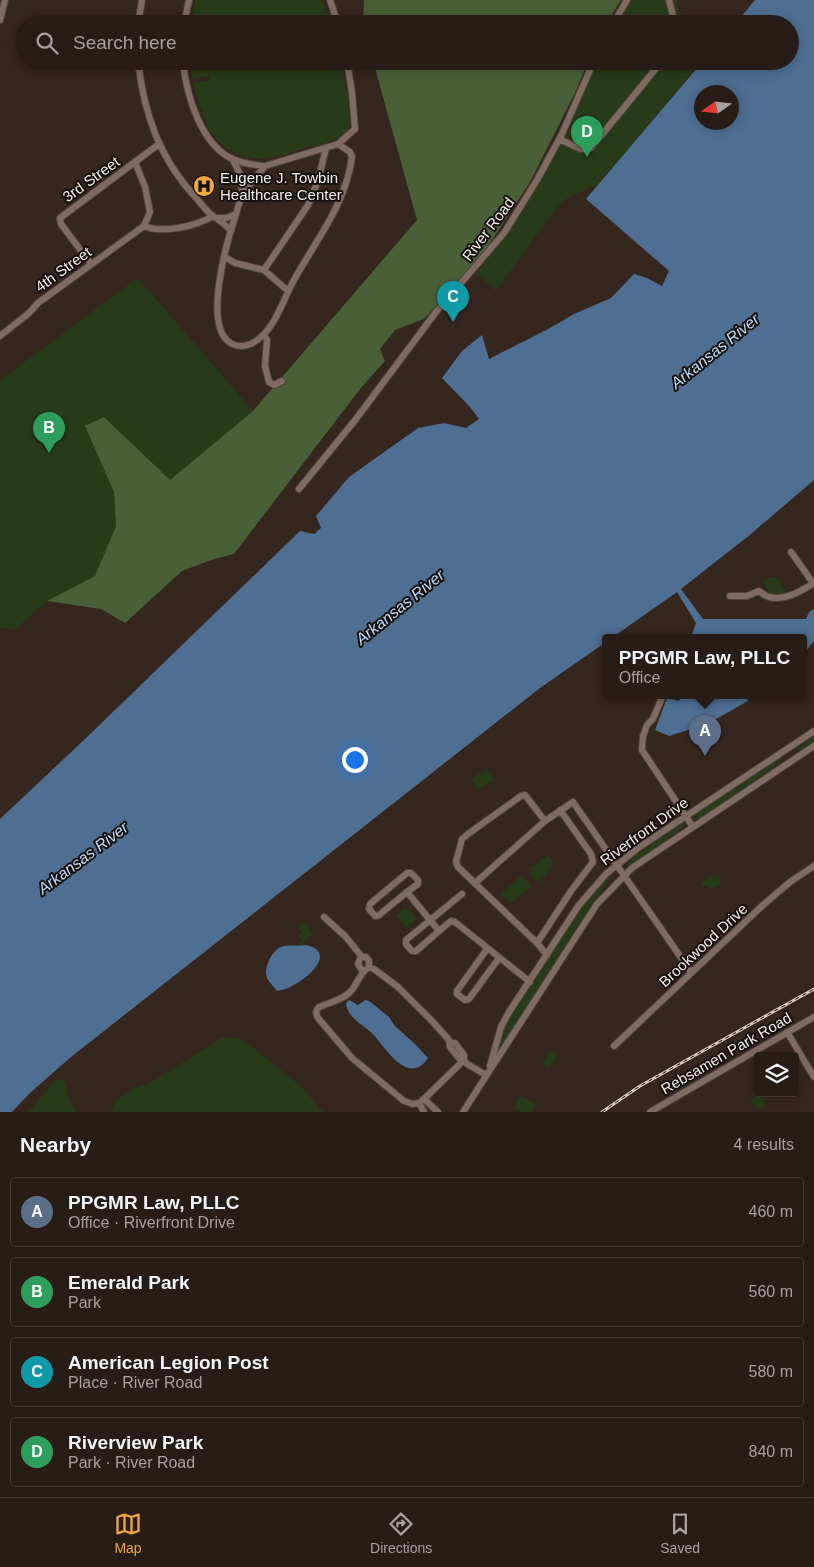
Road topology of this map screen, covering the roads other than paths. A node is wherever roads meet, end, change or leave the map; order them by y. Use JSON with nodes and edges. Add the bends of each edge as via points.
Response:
{"nodes":[{"id":1,"x":5,"y":0,"type":"edge"},
{"id":2,"x":142,"y":0,"type":"edge"},
{"id":3,"x":188,"y":0,"type":"edge"},
{"id":4,"x":330,"y":0,"type":"edge"},
{"id":5,"x":627,"y":0,"type":"edge"},
{"id":6,"x":669,"y":0,"type":"edge"},
{"id":7,"x":140,"y":15,"type":"edge"},
{"id":8,"x":186,"y":15,"type":"edge"},
{"id":9,"x":335,"y":15,"type":"edge"},
{"id":10,"x":618,"y":15,"type":"edge"},
{"id":11,"x":673,"y":15,"type":"edge"},
{"id":12,"x":0,"y":20,"type":"edge"},
{"id":13,"x":139,"y":70,"type":"edge"},
{"id":14,"x":185,"y":70,"type":"edge"},
{"id":15,"x":348,"y":70,"type":"edge"},
{"id":16,"x":590,"y":70,"type":"edge"},
{"id":17,"x":655,"y":70,"type":"edge"},
{"id":18,"x":559,"y":139,"type":"junction"},
{"id":19,"x":160,"y":144,"type":"junction"},
{"id":20,"x":338,"y":144,"type":"junction"},
{"id":21,"x":326,"y":148,"type":"junction"},
{"id":22,"x":233,"y":160,"type":"junction"},
{"id":23,"x":135,"y":162,"type":"junction"},
{"id":24,"x":265,"y":166,"type":"junction"},
{"id":25,"x":242,"y":194,"type":"junction"},
{"id":26,"x":236,"y":214,"type":"junction"},
{"id":27,"x":216,"y":217,"type":"junction"},
{"id":28,"x":144,"y":226,"type":"junction"},
{"id":29,"x":231,"y":231,"type":"junction"},
{"id":30,"x":225,"y":258,"type":"junction"},
{"id":31,"x":91,"y":264,"type":"junction"},
{"id":32,"x":264,"y":270,"type":"junction"},
{"id":33,"x":288,"y":291,"type":"junction"},
{"id":34,"x":264,"y":335,"type":"junction"},
{"id":35,"x":0,"y":336,"type":"edge"},
{"id":36,"x":282,"y":381,"type":"dead end"},
{"id":37,"x":299,"y":489,"type":"dead end"},
{"id":38,"x":791,"y":552,"type":"dead end"},
{"id":39,"x":813,"y":583,"type":"edge"},
{"id":40,"x":730,"y":596,"type":"dead end"},
{"id":41,"x":662,"y":699,"type":"edge"},
{"id":42,"x":814,"y":731,"type":"edge"},
{"id":43,"x":814,"y":746,"type":"edge"},
{"id":44,"x":560,"y":810,"type":"junction"},
{"id":45,"x":685,"y":817,"type":"junction"},
{"id":46,"x":545,"y":821,"type":"junction"},
{"id":47,"x":693,"y":827,"type":"junction"},
{"id":48,"x":615,"y":865,"type":"junction"},
{"id":49,"x":814,"y":866,"type":"edge"},
{"id":50,"x":623,"y":876,"type":"junction"},
{"id":51,"x":475,"y":883,"type":"junction"},
{"id":52,"x":407,"y":892,"type":"junction"},
{"id":53,"x":462,"y":894,"type":"dead end"},
{"id":54,"x":324,"y":917,"type":"dead end"},
{"id":55,"x":430,"y":919,"type":"junction"},
{"id":56,"x":440,"y":931,"type":"junction"},
{"id":57,"x":537,"y":942,"type":"junction"},
{"id":58,"x":487,"y":949,"type":"junction"},
{"id":59,"x":547,"y":955,"type":"junction"},
{"id":60,"x":362,"y":957,"type":"junction"},
{"id":61,"x":499,"y":958,"type":"junction"},
{"id":62,"x":367,"y":969,"type":"junction"},
{"id":63,"x":691,"y":972,"type":"junction"},
{"id":64,"x":530,"y":982,"type":"junction"},
{"id":65,"x":814,"y":1016,"type":"edge"},
{"id":66,"x":787,"y":1032,"type":"junction"},
{"id":67,"x":614,"y":1046,"type":"dead end"},
{"id":68,"x":464,"y":1060,"type":"junction"},
{"id":69,"x":488,"y":1072,"type":"junction"},
{"id":70,"x":814,"y":1078,"type":"edge"},
{"id":71,"x":421,"y":1101,"type":"junction"},
{"id":72,"x":424,"y":1112,"type":"edge"},
{"id":73,"x":438,"y":1112,"type":"edge"},
{"id":74,"x":463,"y":1112,"type":"edge"},
{"id":75,"x":650,"y":1112,"type":"edge"}],
"edges":[{"from":1,"to":12,"type":"street"},
{"from":2,"to":7,"type":"street"},
{"from":3,"to":8,"type":"street"},
{"from":4,"to":9,"type":"street"},
{"from":5,"to":10,"type":"street"},
{"from":6,"to":11,"type":"street"},
{"from":13,"to":19,"type":"street","via":[[148,116]]},
{"from":14,"to":22,"type":"street","via":[[199,122],[207,137]]},
{"from":15,"to":20,"type":"street","via":[[355,129]]},
{"from":16,"to":18,"type":"street","name":"River Road"},
{"from":17,"to":18,"type":"street","via":[[591,148],[581,149]]},
{"from":18,"to":37,"type":"street","name":"River Road","via":[[504,233],[436,312]]},
{"from":19,"to":23,"type":"street","name":"3rd Street"},
{"from":19,"to":27,"type":"street","via":[[180,180]]},
{"from":20,"to":21,"type":"street"},
{"from":20,"to":33,"type":"street","via":[[350,152],[352,158],[348,180],[337,208]]},
{"from":21,"to":24,"type":"street"},
{"from":21,"to":32,"type":"street","via":[[308,205]]},
{"from":22,"to":24,"type":"street"},
{"from":22,"to":25,"type":"street","via":[[240,174]]},
{"from":23,"to":28,"type":"street","via":[[150,212]]},
{"from":23,"to":31,"type":"street","name":"3rd Street","via":[[60,220]]},
{"from":24,"to":25,"type":"street"},
{"from":25,"to":26,"type":"street"},
{"from":26,"to":27,"type":"street"},
{"from":26,"to":29,"type":"street"},
{"from":27,"to":28,"type":"street","via":[[179,228]]},
{"from":27,"to":29,"type":"street"},
{"from":28,"to":31,"type":"street","name":"4th Street"},
{"from":29,"to":30,"type":"street"},
{"from":30,"to":32,"type":"street"},
{"from":30,"to":34,"type":"street","via":[[217,306],[222,336],[232,344],[242,346]]},
{"from":31,"to":35,"type":"street","name":"4th Street"},
{"from":32,"to":33,"type":"street"},
{"from":33,"to":34,"type":"street"},
{"from":34,"to":36,"type":"street","via":[[269,382],[274,385]]},
{"from":38,"to":39,"type":"street"},
{"from":39,"to":40,"type":"street","via":[[796,594],[780,597],[769,597],[759,591],[747,596]]},
{"from":41,"to":45,"type":"street","via":[[654,719],[647,725],[642,750]]},
{"from":42,"to":45,"type":"street","name":"Riverfront Drive"},
{"from":43,"to":47,"type":"street","name":"Riverfront Drive"},
{"from":44,"to":46,"type":"street"},
{"from":44,"to":48,"type":"street","via":[[572,802]]},
{"from":44,"to":57,"type":"street","via":[[591,854],[593,862]]},
{"from":45,"to":47,"type":"street"},
{"from":45,"to":48,"type":"street","name":"Riverfront Drive"},
{"from":46,"to":51,"type":"street"},
{"from":46,"to":51,"type":"street","via":[[525,795],[462,839],[456,862]]},
{"from":47,"to":50,"type":"street","name":"Riverfront Drive"},
{"from":48,"to":50,"type":"street"},
{"from":48,"to":59,"type":"street","name":"Riverfront Drive","via":[[592,889]]},
{"from":49,"to":63,"type":"street","name":"Brookwood Drive","via":[[780,890]]},
{"from":50,"to":63,"type":"street"},
{"from":50,"to":69,"type":"street","name":"Riverfront Drive","via":[[597,904]]},
{"from":51,"to":57,"type":"street"},
{"from":52,"to":52,"type":"street","via":[[379,915],[375,916],[369,909],[370,904],[407,872],[418,880],[418,884]]},
{"from":52,"to":55,"type":"street"},
{"from":53,"to":55,"type":"street"},
{"from":54,"to":60,"type":"street"},
{"from":55,"to":56,"type":"street"},
{"from":55,"to":56,"type":"street","via":[[406,940],[406,944],[416,951]]},
{"from":56,"to":58,"type":"street","via":[[451,921],[455,922]]},
{"from":57,"to":59,"type":"street"},
{"from":58,"to":61,"type":"street"},
{"from":58,"to":61,"type":"street","via":[[457,994],[469,999]]},
{"from":59,"to":64,"type":"street","name":"Riverfront Drive"},
{"from":60,"to":62,"type":"street","via":[[369,961]]},
{"from":60,"to":62,"type":"street","via":[[358,964],[361,969]]},
{"from":61,"to":64,"type":"street"},
{"from":62,"to":68,"type":"street","via":[[374,969],[398,987],[450,1043],[457,1045],[464,1054]]},
{"from":62,"to":71,"type":"street","via":[[351,991],[319,1007],[316,1014],[348,1053],[376,1079],[408,1103]]},
{"from":63,"to":67,"type":"street","name":"Brookwood Drive"},
{"from":64,"to":69,"type":"street","name":"Riverfront Drive","via":[[501,1027]]},
{"from":65,"to":66,"type":"street","name":"Rebsamen Park Road"},
{"from":66,"to":70,"type":"street"},
{"from":66,"to":75,"type":"street","name":"Rebsamen Park Road"},
{"from":68,"to":69,"type":"street","via":[[469,1066]]},
{"from":68,"to":71,"type":"street"},
{"from":69,"to":74,"type":"street","name":"Riverfront Drive"},
{"from":71,"to":72,"type":"street"},
{"from":71,"to":73,"type":"street"}]}
